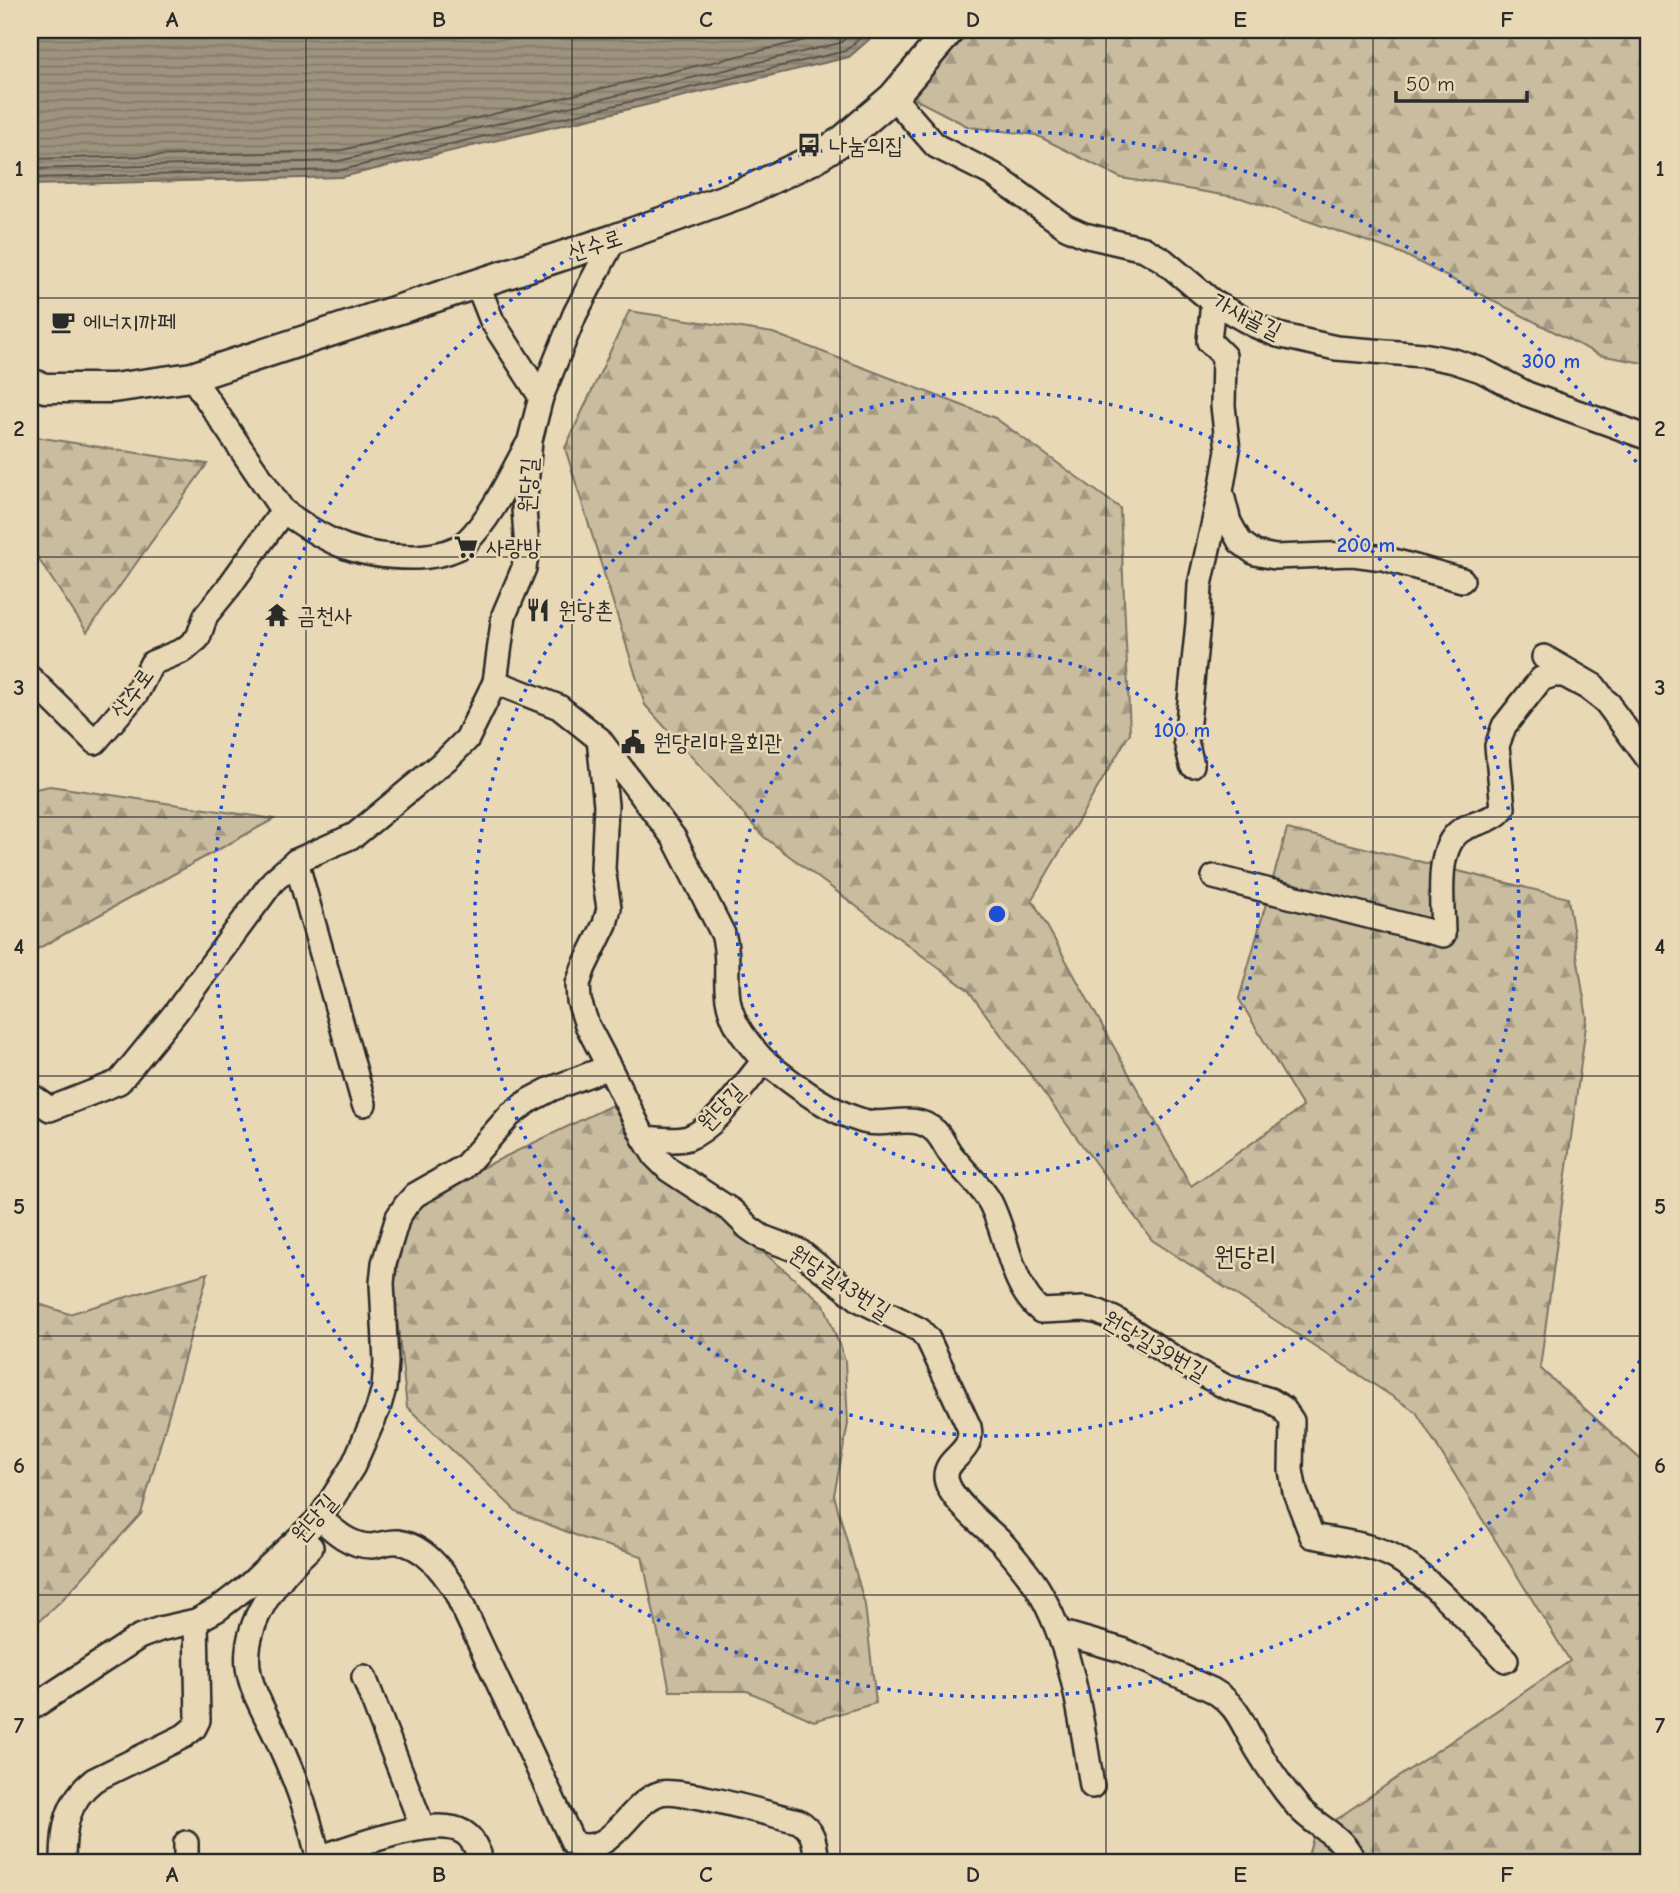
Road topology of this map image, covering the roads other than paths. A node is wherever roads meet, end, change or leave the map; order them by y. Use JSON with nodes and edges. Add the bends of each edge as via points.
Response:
{"nodes":[{"id":1,"x":950,"y":30,"type":"edge"},
{"id":2,"x":893,"y":97,"type":"junction"},
{"id":3,"x":614,"y":239,"type":"junction"},
{"id":4,"x":477,"y":283,"type":"junction"},
{"id":5,"x":1213,"y":302,"type":"junction"},
{"id":6,"x":192,"y":377,"type":"junction"},
{"id":7,"x":30,"y":383,"type":"edge"},
{"id":8,"x":541,"y":397,"type":"junction"},
{"id":9,"x":1649,"y":438,"type":"edge"},
{"id":10,"x":530,"y":440,"type":"junction"},
{"id":11,"x":1221,"y":491,"type":"junction"},
{"id":12,"x":284,"y":510,"type":"junction"},
{"id":13,"x":1462,"y":580,"type":"dead end"},
{"id":14,"x":1544,"y":657,"type":"dead end"},
{"id":15,"x":30,"y":678,"type":"edge"},
{"id":16,"x":495,"y":682,"type":"junction"},
{"id":17,"x":1609,"y":704,"type":"junction"},
{"id":18,"x":599,"y":739,"type":"junction"},
{"id":19,"x":1649,"y":760,"type":"edge"},
{"id":20,"x":1192,"y":765,"type":"dead end"},
{"id":21,"x":296,"y":861,"type":"junction"},
{"id":22,"x":1214,"y":877,"type":"dead end"},
{"id":23,"x":764,"y":1060,"type":"junction"},
{"id":24,"x":609,"y":1067,"type":"junction"},
{"id":25,"x":30,"y":1095,"type":"edge"},
{"id":26,"x":364,"y":1104,"type":"dead end"},
{"id":27,"x":645,"y":1138,"type":"junction"},
{"id":28,"x":326,"y":1523,"type":"junction"},
{"id":29,"x":196,"y":1621,"type":"junction"},
{"id":30,"x":1059,"y":1632,"type":"junction"},
{"id":31,"x":1506,"y":1660,"type":"dead end"},
{"id":32,"x":364,"y":1677,"type":"dead end"},
{"id":33,"x":30,"y":1709,"type":"edge"},
{"id":34,"x":1092,"y":1786,"type":"dead end"},
{"id":35,"x":422,"y":1826,"type":"junction"},
{"id":36,"x":479,"y":1854,"type":"dead end"},
{"id":37,"x":319,"y":1861,"type":"edge"},
{"id":38,"x":63,"y":1863,"type":"edge"},
{"id":39,"x":817,"y":1863,"type":"edge"},
{"id":40,"x":1354,"y":1863,"type":"edge"}],
"edges":[{"from":1,"to":2,"type":"main road","name":"산수로"},
{"from":2,"to":3,"type":"main road","name":"산수로","via":[[842,140],[779,177]]},
{"from":2,"to":5,"type":"street","name":"가새골길","via":[[936,146],[995,175],[1066,228],[1144,249]]},
{"from":3,"to":4,"type":"main road","name":"산수로"},
{"from":3,"to":8,"type":"street","name":"원당길"},
{"from":4,"to":6,"type":"main road","name":"산수로"},
{"from":4,"to":8,"type":"street","via":[[492,320]]},
{"from":5,"to":9,"type":"street","name":"가새골길","via":[[1278,335],[1336,348],[1454,361],[1527,394]]},
{"from":5,"to":11,"type":"street","via":[[1209,341],[1224,356],[1227,450]]},
{"from":6,"to":7,"type":"main road","name":"산수로","via":[[113,388],[45,388]]},
{"from":6,"to":12,"type":"street"},
{"from":8,"to":10,"type":"street","name":"원당길"},
{"from":10,"to":12,"type":"street","via":[[482,523],[466,543],[449,552],[372,556],[314,532]]},
{"from":10,"to":16,"type":"street","name":"원당길","via":[[524,509],[527,549],[504,615]]},
{"from":11,"to":13,"type":"street","via":[[1240,542],[1255,552],[1275,558],[1353,554],[1383,558]]},
{"from":11,"to":20,"type":"street","via":[[1200,585],[1186,741]]},
{"from":12,"to":15,"type":"street","name":"산수로","via":[[206,615],[198,638],[184,650],[152,663],[136,694],[95,742]]},
{"from":14,"to":17,"type":"street","via":[[1594,686]]},
{"from":16,"to":18,"type":"street","via":[[559,708]]},
{"from":16,"to":21,"type":"street","name":"원당길","via":[[467,739],[448,758],[355,835]]},
{"from":17,"to":19,"type":"street"},
{"from":17,"to":22,"type":"street","via":[[1588,688],[1553,675],[1541,680],[1504,726],[1497,746],[1503,808],[1498,816],[1459,831],[1443,856],[1443,935]]},
{"from":18,"to":23,"type":"street","via":[[674,838],[714,915],[728,948],[728,1006],[734,1022]]},
{"from":18,"to":24,"type":"street","via":[[608,908],[578,984],[587,1025]]},
{"from":21,"to":25,"type":"street","name":"원당길","via":[[273,881],[119,1082],[50,1109]]},
{"from":21,"to":26,"type":"street"},
{"from":23,"to":27,"type":"street","name":"원당길","via":[[710,1125],[688,1138]]},
{"from":23,"to":31,"type":"street","name":"원당길39번길","via":[[825,1105],[847,1115],[867,1122],[925,1123],[936,1132],[991,1203],[1022,1288],[1041,1311],[1099,1312],[1226,1387],[1269,1399],[1283,1408],[1292,1422],[1295,1492],[1312,1536],[1390,1555],[1429,1584]]},
{"from":24,"to":27,"type":"street"},
{"from":24,"to":28,"type":"street","name":"원당길","via":[[530,1100],[510,1115],[464,1167],[405,1205],[384,1263],[384,1388]]},
{"from":27,"to":30,"type":"street","name":"원당길43번길","via":[[669,1170],[732,1211],[749,1228],[799,1251],[860,1300],[920,1330],[928,1339],[970,1426],[968,1446],[946,1476],[950,1488],[1036,1587]]},
{"from":28,"to":29,"type":"street","name":"원당길","via":[[218,1609]]},
{"from":28,"to":37,"type":"street","via":[[267,1599],[248,1651],[254,1687],[300,1790]]},
{"from":28,"to":39,"type":"street","via":[[359,1545],[410,1545],[445,1575],[573,1843],[582,1847],[605,1841],[648,1798],[670,1791],[798,1821],[808,1826]]},
{"from":29,"to":33,"type":"street","name":"원당길","via":[[139,1637]]},
{"from":29,"to":38,"type":"street","via":[[198,1720],[194,1728],[83,1789],[66,1818]]},
{"from":30,"to":34,"type":"street","via":[[1076,1690]]},
{"from":30,"to":40,"type":"street","via":[[1122,1650],[1225,1698],[1239,1713],[1265,1764],[1300,1809],[1344,1843]]},
{"from":32,"to":35,"type":"street"},
{"from":35,"to":36,"type":"street","via":[[463,1831]]},
{"from":35,"to":37,"type":"street"}]}
